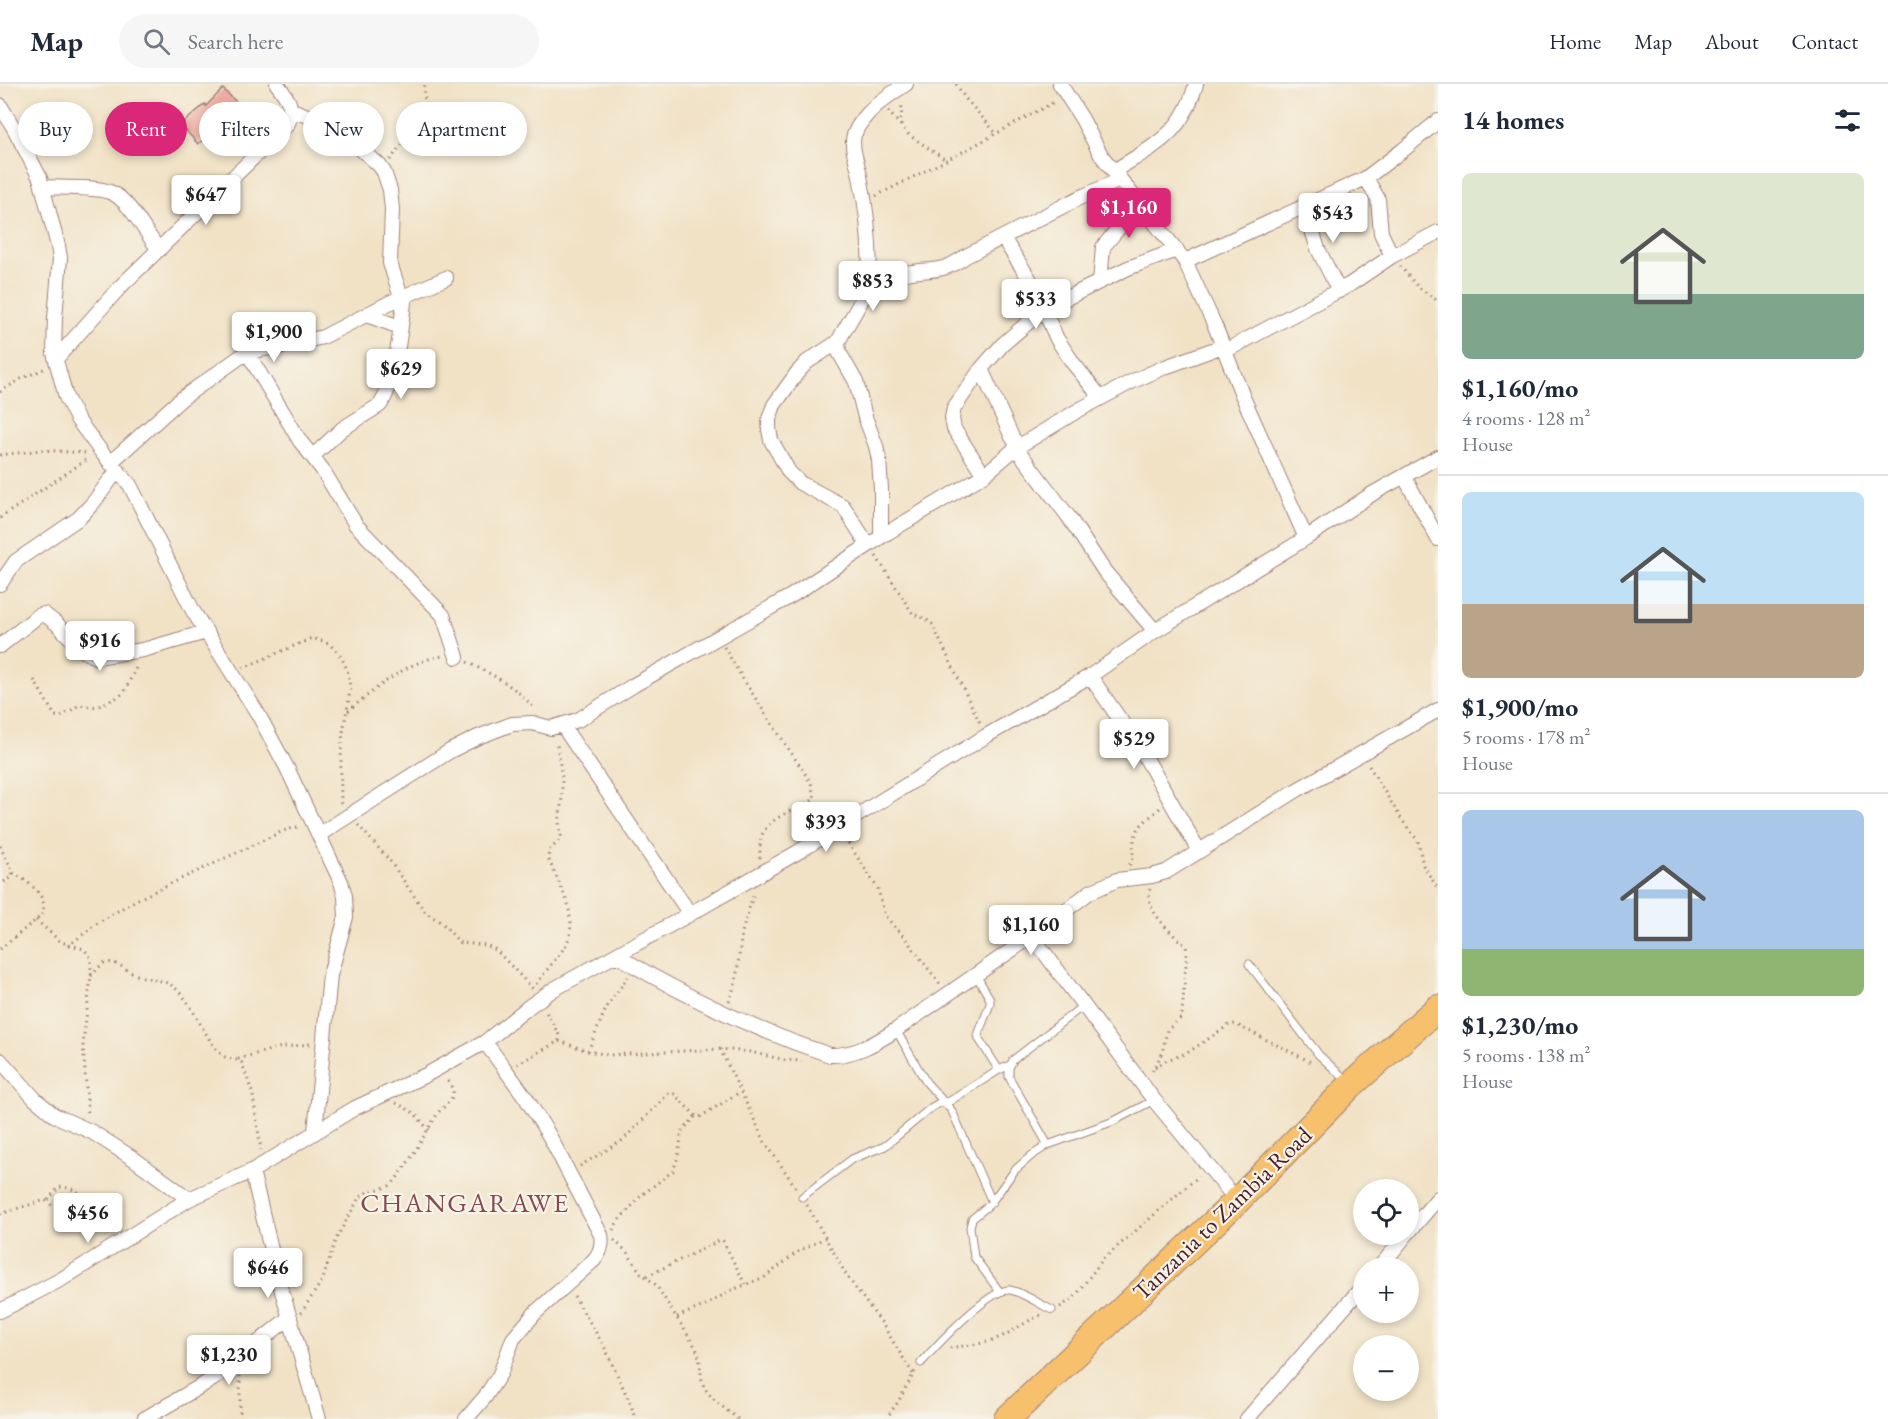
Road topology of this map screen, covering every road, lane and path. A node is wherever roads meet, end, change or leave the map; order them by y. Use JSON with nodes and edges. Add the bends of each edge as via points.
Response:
{"nodes":[{"id":1,"x":277,"y":84,"type":"edge"},
{"id":2,"x":424,"y":84,"type":"edge"},
{"id":3,"x":956,"y":84,"type":"edge"},
{"id":4,"x":1196,"y":84,"type":"edge"},
{"id":5,"x":904,"y":85,"type":"edge"},
{"id":6,"x":1064,"y":90,"type":"edge"},
{"id":7,"x":881,"y":103,"type":"junction"},
{"id":8,"x":0,"y":105,"type":"edge"},
{"id":9,"x":292,"y":110,"type":"junction"},
{"id":10,"x":1438,"y":121,"type":"edge"},
{"id":11,"x":901,"y":128,"type":"junction"},
{"id":12,"x":996,"y":133,"type":"junction"},
{"id":13,"x":946,"y":160,"type":"junction"},
{"id":14,"x":382,"y":171,"type":"junction"},
{"id":15,"x":1117,"y":175,"type":"junction"},
{"id":16,"x":1366,"y":178,"type":"junction"},
{"id":17,"x":43,"y":187,"type":"junction"},
{"id":18,"x":1132,"y":195,"type":"junction"},
{"id":19,"x":864,"y":202,"type":"junction"},
{"id":20,"x":1304,"y":206,"type":"junction"},
{"id":21,"x":1438,"y":232,"type":"edge"},
{"id":22,"x":1003,"y":238,"type":"junction"},
{"id":23,"x":159,"y":250,"type":"junction"},
{"id":24,"x":1181,"y":256,"type":"junction"},
{"id":25,"x":1392,"y":256,"type":"junction"},
{"id":26,"x":446,"y":278,"type":"dead end"},
{"id":27,"x":1100,"y":282,"type":"junction"},
{"id":28,"x":869,"y":285,"type":"junction"},
{"id":29,"x":1339,"y":291,"type":"junction"},
{"id":30,"x":403,"y":296,"type":"junction"},
{"id":31,"x":1438,"y":301,"type":"edge"},
{"id":32,"x":1044,"y":309,"type":"junction"},
{"id":33,"x":366,"y":315,"type":"junction"},
{"id":34,"x":400,"y":327,"type":"junction"},
{"id":35,"x":838,"y":342,"type":"junction"},
{"id":36,"x":1224,"y":348,"type":"junction"},
{"id":37,"x":247,"y":352,"type":"junction"},
{"id":38,"x":56,"y":362,"type":"junction"},
{"id":39,"x":981,"y":369,"type":"junction"},
{"id":40,"x":0,"y":392,"type":"edge"},
{"id":41,"x":1101,"y":398,"type":"junction"},
{"id":42,"x":1018,"y":448,"type":"junction"},
{"id":43,"x":0,"y":455,"type":"edge"},
{"id":44,"x":313,"y":456,"type":"junction"},
{"id":45,"x":1438,"y":457,"type":"edge"},
{"id":46,"x":114,"y":467,"type":"junction"},
{"id":47,"x":984,"y":475,"type":"junction"},
{"id":48,"x":1404,"y":476,"type":"junction"},
{"id":49,"x":0,"y":518,"type":"edge"},
{"id":50,"x":881,"y":537,"type":"junction"},
{"id":51,"x":1306,"y":538,"type":"junction"},
{"id":52,"x":1438,"y":539,"type":"edge"},
{"id":53,"x":868,"y":545,"type":"junction"},
{"id":54,"x":0,"y":584,"type":"edge"},
{"id":55,"x":1155,"y":631,"type":"junction"},
{"id":56,"x":206,"y":632,"type":"junction"},
{"id":57,"x":7,"y":634,"type":"edge"},
{"id":58,"x":718,"y":638,"type":"junction"},
{"id":59,"x":0,"y":646,"type":"edge"},
{"id":60,"x":143,"y":650,"type":"junction"},
{"id":61,"x":458,"y":657,"type":"junction"},
{"id":62,"x":233,"y":673,"type":"junction"},
{"id":63,"x":1090,"y":676,"type":"junction"},
{"id":64,"x":34,"y":681,"type":"dead end"},
{"id":65,"x":1438,"y":710,"type":"edge"},
{"id":66,"x":348,"y":711,"type":"junction"},
{"id":67,"x":556,"y":727,"type":"junction"},
{"id":68,"x":986,"y":735,"type":"junction"},
{"id":69,"x":1362,"y":754,"type":"junction"},
{"id":70,"x":1167,"y":795,"type":"junction"},
{"id":71,"x":340,"y":822,"type":"junction"},
{"id":72,"x":838,"y":827,"type":"junction"},
{"id":73,"x":317,"y":828,"type":"junction"},
{"id":74,"x":0,"y":846,"type":"edge"},
{"id":75,"x":1199,"y":851,"type":"junction"},
{"id":76,"x":1166,"y":872,"type":"junction"},
{"id":77,"x":13,"y":873,"type":"junction"},
{"id":78,"x":760,"y":874,"type":"junction"},
{"id":79,"x":1117,"y":880,"type":"junction"},
{"id":80,"x":0,"y":884,"type":"edge"},
{"id":81,"x":1438,"y":889,"type":"edge"},
{"id":82,"x":690,"y":914,"type":"junction"},
{"id":83,"x":36,"y":920,"type":"junction"},
{"id":84,"x":1032,"y":936,"type":"junction"},
{"id":85,"x":68,"y":946,"type":"junction"},
{"id":86,"x":0,"y":950,"type":"edge"},
{"id":87,"x":616,"y":955,"type":"junction"},
{"id":88,"x":1249,"y":964,"type":"dead end"},
{"id":89,"x":635,"y":966,"type":"junction"},
{"id":90,"x":976,"y":975,"type":"junction"},
{"id":91,"x":91,"y":976,"type":"junction"},
{"id":92,"x":950,"y":993,"type":"junction"},
{"id":93,"x":539,"y":999,"type":"junction"},
{"id":94,"x":1084,"y":1005,"type":"junction"},
{"id":95,"x":1438,"y":1008,"type":"edge"},
{"id":96,"x":728,"y":1016,"type":"junction"},
{"id":97,"x":896,"y":1030,"type":"junction"},
{"id":98,"x":559,"y":1041,"type":"junction"},
{"id":99,"x":484,"y":1042,"type":"junction"},
{"id":100,"x":324,"y":1043,"type":"junction"},
{"id":101,"x":720,"y":1049,"type":"junction"},
{"id":102,"x":588,"y":1051,"type":"junction"},
{"id":103,"x":236,"y":1059,"type":"junction"},
{"id":104,"x":0,"y":1060,"type":"edge"},
{"id":105,"x":806,"y":1061,"type":"dead end"},
{"id":106,"x":1327,"y":1063,"type":"junction"},
{"id":107,"x":1010,"y":1065,"type":"junction"},
{"id":108,"x":438,"y":1068,"type":"junction"},
{"id":109,"x":1154,"y":1068,"type":"junction"},
{"id":110,"x":506,"y":1070,"type":"junction"},
{"id":111,"x":999,"y":1070,"type":"junction"},
{"id":112,"x":5,"y":1075,"type":"edge"},
{"id":113,"x":1143,"y":1084,"type":"junction"},
{"id":114,"x":1351,"y":1085,"type":"junction"},
{"id":115,"x":741,"y":1092,"type":"junction"},
{"id":116,"x":383,"y":1095,"type":"junction"},
{"id":117,"x":1154,"y":1100,"type":"junction"},
{"id":118,"x":942,"y":1102,"type":"junction"},
{"id":119,"x":696,"y":1116,"type":"junction"},
{"id":120,"x":429,"y":1130,"type":"junction"},
{"id":121,"x":92,"y":1132,"type":"junction"},
{"id":122,"x":315,"y":1132,"type":"junction"},
{"id":123,"x":1048,"y":1145,"type":"junction"},
{"id":124,"x":257,"y":1167,"type":"junction"},
{"id":125,"x":568,"y":1174,"type":"junction"},
{"id":126,"x":802,"y":1197,"type":"junction"},
{"id":127,"x":1438,"y":1198,"type":"edge"},
{"id":128,"x":189,"y":1199,"type":"junction"},
{"id":129,"x":48,"y":1200,"type":"junction"},
{"id":130,"x":1237,"y":1201,"type":"junction"},
{"id":131,"x":992,"y":1202,"type":"junction"},
{"id":132,"x":96,"y":1209,"type":"junction"},
{"id":133,"x":0,"y":1214,"type":"edge"},
{"id":134,"x":1419,"y":1221,"type":"edge"},
{"id":135,"x":825,"y":1237,"type":"junction"},
{"id":136,"x":127,"y":1238,"type":"junction"},
{"id":137,"x":1398,"y":1245,"type":"edge"},
{"id":138,"x":1388,"y":1257,"type":"edge"},
{"id":139,"x":646,"y":1277,"type":"junction"},
{"id":140,"x":567,"y":1284,"type":"junction"},
{"id":141,"x":745,"y":1284,"type":"junction"},
{"id":142,"x":1000,"y":1292,"type":"junction"},
{"id":143,"x":1353,"y":1298,"type":"edge"},
{"id":144,"x":1052,"y":1310,"type":"dead end"},
{"id":145,"x":0,"y":1311,"type":"edge"},
{"id":146,"x":677,"y":1317,"type":"junction"},
{"id":147,"x":291,"y":1320,"type":"junction"},
{"id":148,"x":239,"y":1359,"type":"junction"},
{"id":149,"x":921,"y":1363,"type":"dead end"},
{"id":150,"x":913,"y":1374,"type":"dead end"},
{"id":151,"x":144,"y":1419,"type":"edge"},
{"id":152,"x":240,"y":1419,"type":"edge"},
{"id":153,"x":319,"y":1419,"type":"edge"},
{"id":154,"x":466,"y":1419,"type":"edge"},
{"id":155,"x":635,"y":1419,"type":"edge"},
{"id":156,"x":738,"y":1419,"type":"edge"},
{"id":157,"x":1007,"y":1419,"type":"edge"},
{"id":158,"x":1247,"y":1419,"type":"edge"}],
"edges":[{"from":1,"to":9,"type":"street"},
{"from":2,"to":14,"type":"path","via":[[425,108]]},
{"from":3,"to":12,"type":"path"},
{"from":4,"to":15,"type":"street","via":[[1177,126]]},
{"from":5,"to":7,"type":"street"},
{"from":5,"to":11,"type":"path"},
{"from":6,"to":12,"type":"path"},
{"from":6,"to":15,"type":"street"},
{"from":7,"to":11,"type":"path"},
{"from":7,"to":19,"type":"street","via":[[854,136]]},
{"from":8,"to":17,"type":"street"},
{"from":9,"to":14,"type":"street","via":[[324,122],[353,142]]},
{"from":9,"to":23,"type":"street","via":[[287,125]]},
{"from":10,"to":16,"type":"street"},
{"from":11,"to":13,"type":"path"},
{"from":12,"to":13,"type":"path"},
{"from":13,"to":19,"type":"path"},
{"from":14,"to":30,"type":"street","via":[[392,209],[390,263]]},
{"from":15,"to":18,"type":"street"},
{"from":15,"to":22,"type":"street"},
{"from":16,"to":20,"type":"street"},
{"from":16,"to":25,"type":"street","via":[[1378,199],[1380,233]]},
{"from":17,"to":23,"type":"street","via":[[112,192],[128,206]]},
{"from":17,"to":38,"type":"street","via":[[60,258]]},
{"from":18,"to":24,"type":"street"},
{"from":18,"to":27,"type":"street","via":[[1127,218],[1103,247]]},
{"from":19,"to":28,"type":"street"},
{"from":20,"to":24,"type":"street"},
{"from":20,"to":29,"type":"street","via":[[1318,249]]},
{"from":21,"to":25,"type":"street"},
{"from":22,"to":28,"type":"street","via":[[940,270],[897,275]]},
{"from":22,"to":32,"type":"street"},
{"from":23,"to":38,"type":"street","via":[[120,287]]},
{"from":24,"to":27,"type":"street","via":[[1128,268]]},
{"from":24,"to":36,"type":"street"},
{"from":25,"to":29,"type":"street"},
{"from":25,"to":31,"type":"path","via":[[1412,281]]},
{"from":26,"to":30,"type":"street"},
{"from":27,"to":32,"type":"street"},
{"from":28,"to":35,"type":"street"},
{"from":29,"to":36,"type":"street"},
{"from":30,"to":33,"type":"street"},
{"from":30,"to":34,"type":"street"},
{"from":32,"to":39,"type":"street"},
{"from":32,"to":41,"type":"street","via":[[1057,339]]},
{"from":33,"to":34,"type":"street"},
{"from":33,"to":37,"type":"street","via":[[323,337]]},
{"from":34,"to":44,"type":"street","via":[[392,377],[380,405],[342,429]]},
{"from":35,"to":50,"type":"street","via":[[839,352],[856,382],[879,460]]},
{"from":35,"to":53,"type":"street","via":[[796,373],[774,405],[769,429],[789,472],[800,483],[843,506]]},
{"from":36,"to":41,"type":"street","via":[[1165,367]]},
{"from":36,"to":51,"type":"street"},
{"from":37,"to":44,"type":"street"},
{"from":37,"to":46,"type":"street","via":[[181,399]]},
{"from":38,"to":40,"type":"path"},
{"from":38,"to":46,"type":"street","via":[[77,419]]},
{"from":39,"to":42,"type":"street"},
{"from":39,"to":47,"type":"street","via":[[954,408],[952,418],[954,429]]},
{"from":41,"to":42,"type":"street"},
{"from":42,"to":47,"type":"street"},
{"from":42,"to":55,"type":"street","via":[[1105,572]]},
{"from":43,"to":49,"type":"path","via":[[42,450],[95,454]]},
{"from":44,"to":61,"type":"street","via":[[356,525],[443,615]]},
{"from":45,"to":48,"type":"street"},
{"from":46,"to":54,"type":"street","via":[[93,503],[79,518],[16,561]]},
{"from":46,"to":56,"type":"street","via":[[130,485]]},
{"from":47,"to":50,"type":"street"},
{"from":48,"to":51,"type":"street"},
{"from":48,"to":52,"type":"street"},
{"from":50,"to":53,"type":"street"},
{"from":51,"to":55,"type":"street"},
{"from":53,"to":58,"type":"street"},
{"from":53,"to":68,"type":"path","via":[[913,614],[932,624]]},
{"from":55,"to":63,"type":"street"},
{"from":56,"to":60,"type":"street"},
{"from":56,"to":62,"type":"street"},
{"from":57,"to":59,"type":"street"},
{"from":57,"to":60,"type":"street","via":[[44,614],[82,650],[96,657]]},
{"from":58,"to":67,"type":"street","via":[[578,720]]},
{"from":58,"to":78,"type":"path","via":[[811,783],[814,794],[813,800],[773,821],[764,831]]},
{"from":60,"to":64,"type":"path","via":[[120,696],[97,707],[79,705],[63,717],[55,716]]},
{"from":61,"to":66,"type":"path","via":[[441,656],[410,667]]},
{"from":61,"to":67,"type":"path","via":[[522,694]]},
{"from":62,"to":66,"type":"path","via":[[296,644],[322,640],[335,649],[348,671]]},
{"from":62,"to":73,"type":"street"},
{"from":63,"to":68,"type":"street"},
{"from":63,"to":70,"type":"street"},
{"from":65,"to":69,"type":"street"},
{"from":66,"to":71,"type":"path","via":[[343,733]]},
{"from":67,"to":71,"type":"street","via":[[512,724],[478,737]]},
{"from":67,"to":71,"type":"path","via":[[561,836],[549,850],[548,858],[568,903],[571,923],[565,947],[539,978],[536,992],[496,950],[458,942],[442,923],[425,912],[390,861],[360,827]]},
{"from":67,"to":82,"type":"street"},
{"from":68,"to":72,"type":"street"},
{"from":69,"to":75,"type":"street"},
{"from":69,"to":81,"type":"path","via":[[1418,841],[1423,865]]},
{"from":70,"to":75,"type":"street"},
{"from":70,"to":79,"type":"path","via":[[1159,810],[1137,831],[1132,861]]},
{"from":71,"to":73,"type":"street"},
{"from":72,"to":78,"type":"street"},
{"from":72,"to":92,"type":"path","via":[[878,889],[885,916]]},
{"from":73,"to":85,"type":"path","via":[[283,831],[136,900]]},
{"from":73,"to":100,"type":"street","via":[[341,882],[346,908],[330,975]]},
{"from":74,"to":77,"type":"path"},
{"from":75,"to":76,"type":"street"},
{"from":76,"to":79,"type":"street"},
{"from":76,"to":109,"type":"path","via":[[1150,890],[1149,899],[1155,913],[1187,951],[1182,1016],[1167,1030],[1162,1054]]},
{"from":77,"to":80,"type":"path"},
{"from":77,"to":83,"type":"path","via":[[32,885],[42,900],[43,913]]},
{"from":78,"to":82,"type":"street"},
{"from":78,"to":96,"type":"path","via":[[742,932]]},
{"from":79,"to":84,"type":"street","via":[[1090,892]]},
{"from":82,"to":87,"type":"street"},
{"from":83,"to":85,"type":"path"},
{"from":83,"to":86,"type":"path"},
{"from":84,"to":90,"type":"street"},
{"from":84,"to":94,"type":"street"},
{"from":85,"to":91,"type":"path","via":[[88,953]]},
{"from":87,"to":89,"type":"street"},
{"from":87,"to":93,"type":"street"},
{"from":88,"to":106,"type":"lane"},
{"from":89,"to":96,"type":"street"},
{"from":89,"to":102,"type":"path","via":[[607,1006]]},
{"from":90,"to":92,"type":"street"},
{"from":90,"to":111,"type":"lane","via":[[990,999],[978,1035]]},
{"from":91,"to":103,"type":"path","via":[[103,963],[113,962],[137,975],[170,984],[180,992],[215,1048],[225,1058]]},
{"from":91,"to":121,"type":"path","via":[[83,1044],[86,1103]]},
{"from":92,"to":97,"type":"street"},
{"from":93,"to":98,"type":"path"},
{"from":93,"to":99,"type":"street"},
{"from":94,"to":107,"type":"lane"},
{"from":94,"to":113,"type":"street"},
{"from":95,"to":114,"type":"highway","name":"Tanzania to Zambia Road"},
{"from":96,"to":97,"type":"street","via":[[830,1055],[857,1051]]},
{"from":97,"to":118,"type":"lane"},
{"from":98,"to":102,"type":"path"},
{"from":98,"to":110,"type":"path"},
{"from":99,"to":108,"type":"street"},
{"from":99,"to":110,"type":"street"},
{"from":100,"to":103,"type":"path","via":[[277,1048]]},
{"from":100,"to":122,"type":"street"},
{"from":101,"to":102,"type":"path","via":[[618,1055]]},
{"from":101,"to":105,"type":"path"},
{"from":101,"to":115,"type":"path"},
{"from":103,"to":124,"type":"path","via":[[242,1063],[253,1095]]},
{"from":104,"to":112,"type":"street"},
{"from":106,"to":109,"type":"path","via":[[1309,1061],[1235,1024]]},
{"from":106,"to":114,"type":"lane"},
{"from":107,"to":111,"type":"lane"},
{"from":107,"to":123,"type":"lane","via":[[1010,1077]]},
{"from":108,"to":116,"type":"street"},
{"from":108,"to":120,"type":"path","via":[[451,1084],[453,1095]]},
{"from":109,"to":113,"type":"path"},
{"from":110,"to":125,"type":"street","via":[[550,1137]]},
{"from":111,"to":118,"type":"lane","via":[[950,1101]]},
{"from":112,"to":121,"type":"street","via":[[54,1115]]},
{"from":113,"to":117,"type":"street"},
{"from":114,"to":130,"type":"highway","name":"Tanzania to Zambia Road"},
{"from":115,"to":119,"type":"path","via":[[705,1115]]},
{"from":115,"to":126,"type":"path","via":[[765,1142]]},
{"from":116,"to":120,"type":"path","via":[[414,1113]]},
{"from":116,"to":122,"type":"street"},
{"from":117,"to":123,"type":"lane","via":[[1113,1121]]},
{"from":117,"to":130,"type":"street"},
{"from":118,"to":126,"type":"lane","via":[[885,1146],[852,1159]]},
{"from":118,"to":131,"type":"lane","via":[[952,1112]]},
{"from":119,"to":125,"type":"path","via":[[674,1094],[668,1094],[623,1140]]},
{"from":119,"to":139,"type":"path","via":[[682,1131],[673,1171],[643,1194],[618,1221],[609,1238],[619,1243]]},
{"from":120,"to":147,"type":"path","via":[[392,1184],[359,1198],[336,1239],[317,1290]]},
{"from":121,"to":128,"type":"street"},
{"from":122,"to":124,"type":"street"},
{"from":123,"to":131,"type":"lane","via":[[1022,1163]]},
{"from":124,"to":128,"type":"street"},
{"from":124,"to":147,"type":"street","via":[[277,1274]]},
{"from":125,"to":140,"type":"street","via":[[602,1242],[594,1260]]},
{"from":126,"to":135,"type":"path"},
{"from":127,"to":134,"type":"street"},
{"from":128,"to":136,"type":"street"},
{"from":129,"to":132,"type":"path","via":[[59,1210]]},
{"from":129,"to":132,"type":"path","via":[[63,1187],[77,1191]]},
{"from":129,"to":133,"type":"path"},
{"from":130,"to":157,"type":"highway","name":"Tanzania to Zambia Road"},
{"from":131,"to":142,"type":"lane","via":[[972,1219],[970,1227],[974,1257]]},
{"from":132,"to":136,"type":"path"},
{"from":135,"to":141,"type":"path","via":[[773,1272]]},
{"from":135,"to":150,"type":"path","via":[[854,1288],[881,1322]]},
{"from":136,"to":145,"type":"street","via":[[62,1280]]},
{"from":137,"to":138,"type":"street"},
{"from":139,"to":141,"type":"path","via":[[721,1240]]},
{"from":139,"to":146,"type":"path","via":[[656,1285]]},
{"from":140,"to":154,"type":"street","via":[[513,1339],[500,1374]]},
{"from":140,"to":155,"type":"path","via":[[604,1346]]},
{"from":141,"to":146,"type":"path"},
{"from":142,"to":144,"type":"lane","via":[[1013,1291]]},
{"from":142,"to":149,"type":"lane","via":[[956,1325]]},
{"from":143,"to":158,"type":"street"},
{"from":146,"to":156,"type":"path","via":[[701,1358],[704,1387]]},
{"from":147,"to":148,"type":"street"},
{"from":147,"to":153,"type":"street"},
{"from":148,"to":151,"type":"street","via":[[213,1379]]},
{"from":148,"to":152,"type":"path"}]}
